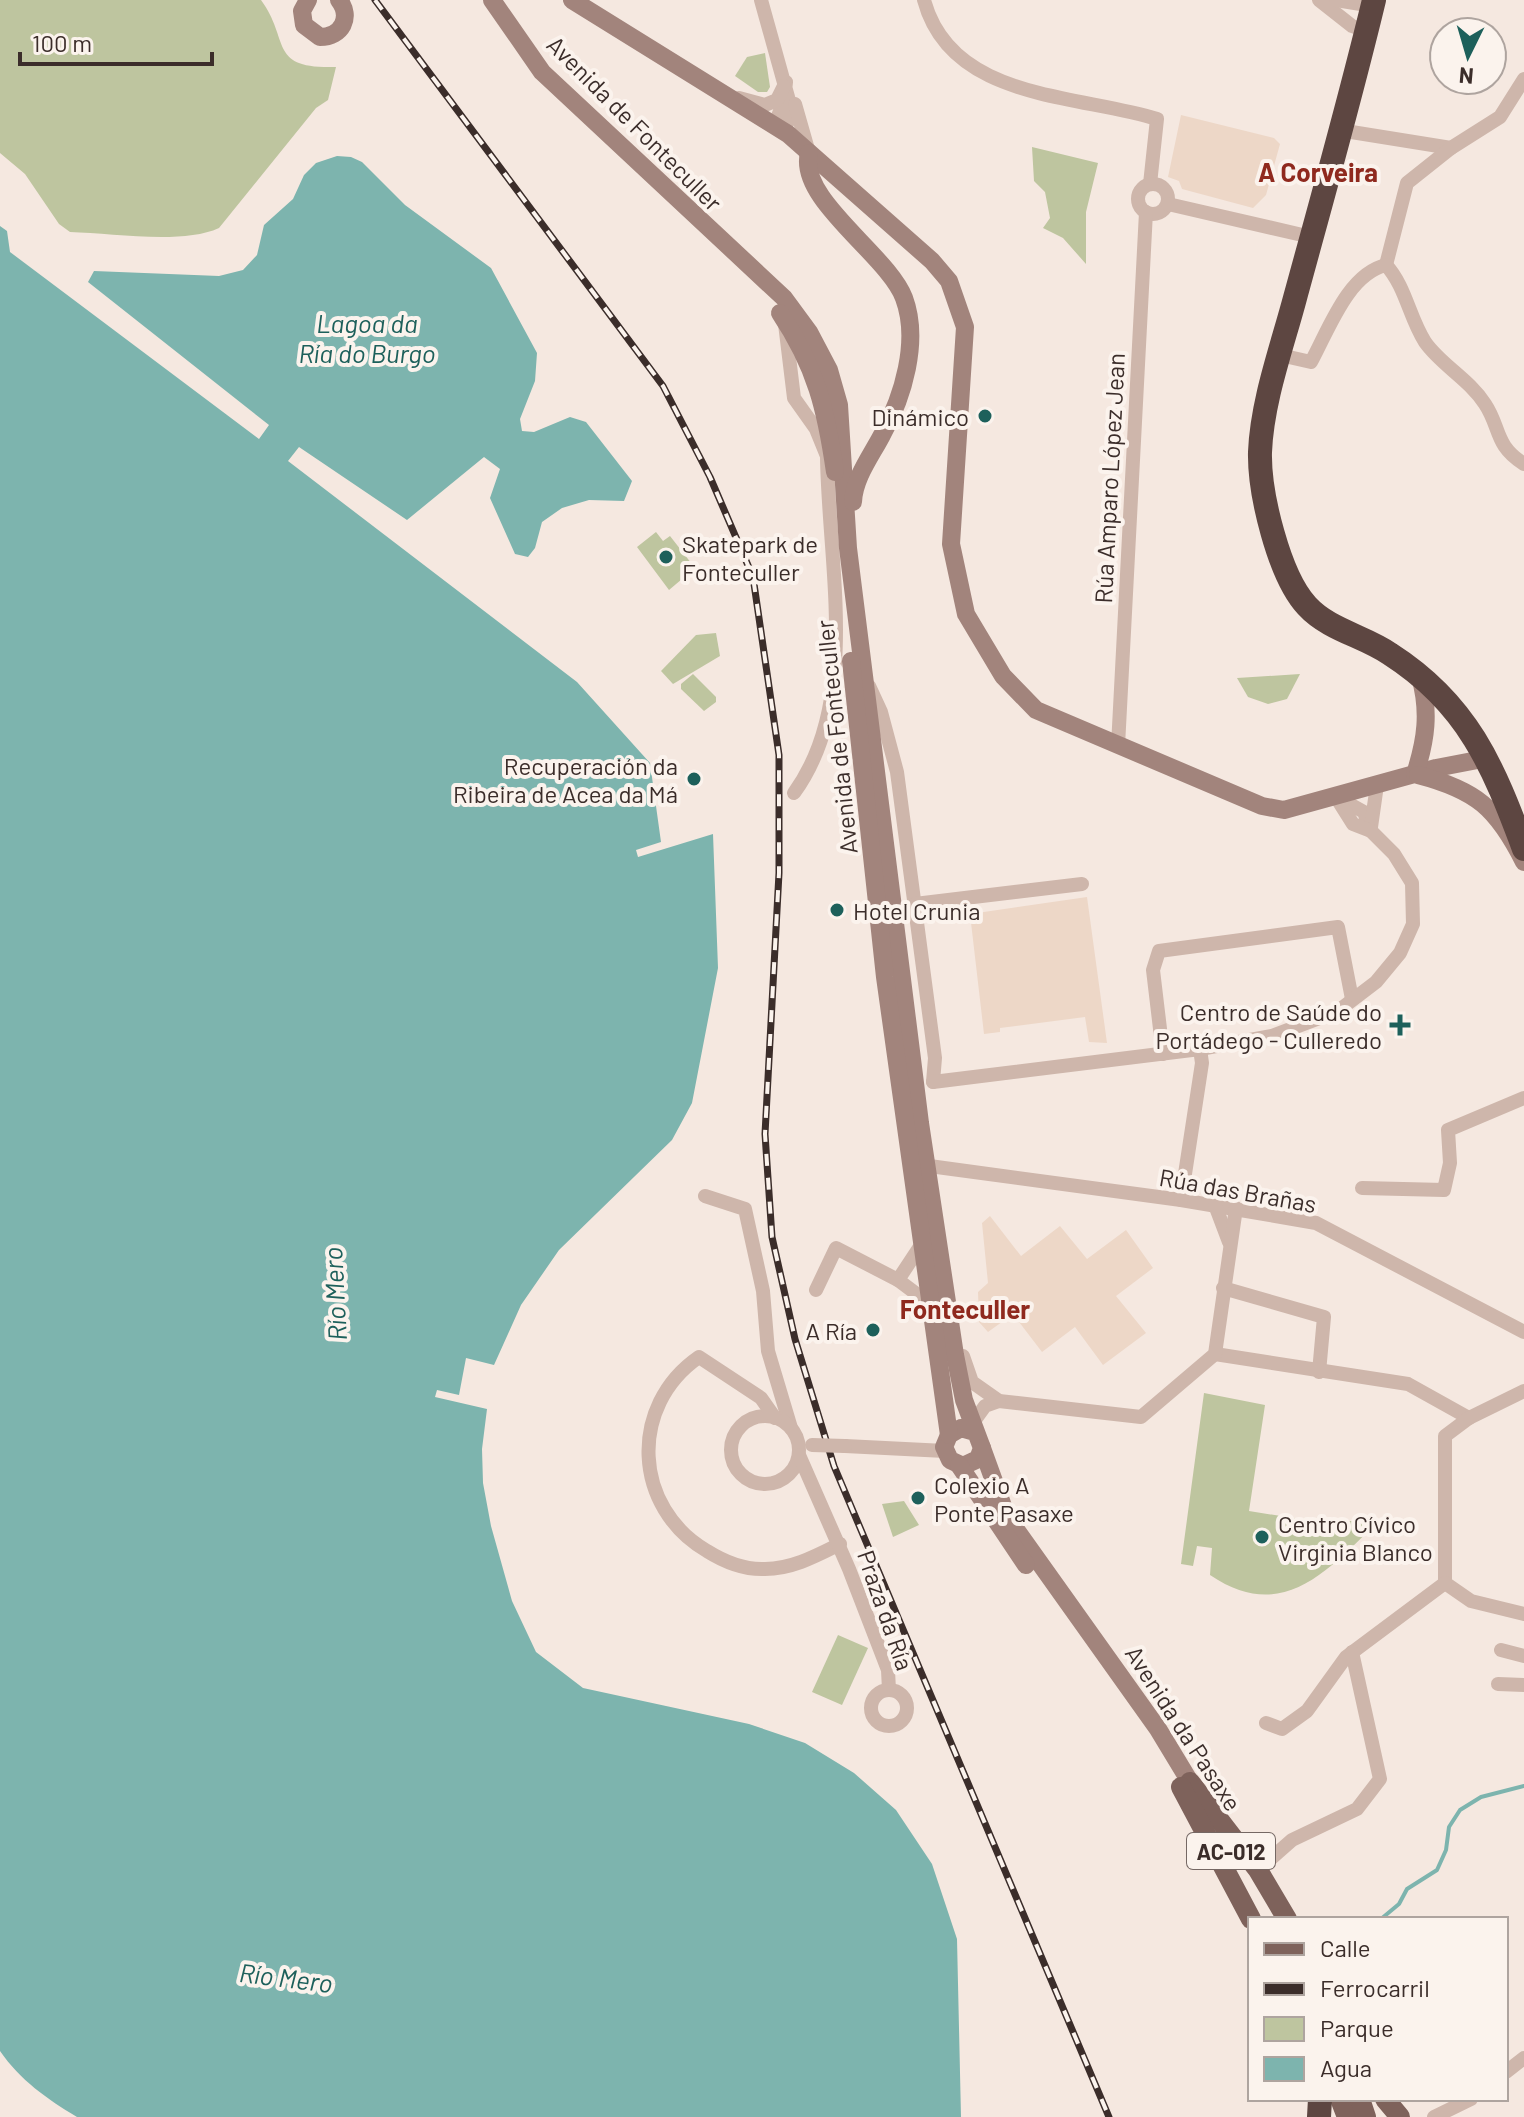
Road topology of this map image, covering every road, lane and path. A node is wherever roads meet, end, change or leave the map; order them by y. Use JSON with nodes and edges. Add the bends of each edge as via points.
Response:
{"nodes":[{"id":1,"x":308,"y":0,"type":"edge"},
{"id":2,"x":481,"y":0,"type":"edge"},
{"id":3,"x":492,"y":0,"type":"edge"},
{"id":4,"x":502,"y":0,"type":"edge"},
{"id":5,"x":572,"y":0,"type":"edge"},
{"id":6,"x":593,"y":0,"type":"edge"},
{"id":7,"x":761,"y":0,"type":"edge"},
{"id":8,"x":924,"y":0,"type":"edge"},
{"id":9,"x":1319,"y":0,"type":"edge"},
{"id":10,"x":1358,"y":2,"type":"edge"},
{"id":11,"x":347,"y":4,"type":"edge"},
{"id":12,"x":1341,"y":18,"type":"junction"},
{"id":13,"x":1366,"y":31,"type":"junction"},
{"id":14,"x":622,"y":33,"type":"junction"},
{"id":15,"x":542,"y":72,"type":"junction"},
{"id":16,"x":1524,"y":79,"type":"edge"},
{"id":17,"x":786,"y":82,"type":"junction"},
{"id":18,"x":714,"y":89,"type":"junction"},
{"id":19,"x":774,"y":126,"type":"junction"},
{"id":20,"x":1339,"y":130,"type":"junction"},
{"id":21,"x":1451,"y":148,"type":"junction"},
{"id":22,"x":809,"y":153,"type":"junction"},
{"id":23,"x":1150,"y":184,"type":"junction"},
{"id":24,"x":1168,"y":204,"type":"junction"},
{"id":25,"x":1146,"y":212,"type":"junction"},
{"id":26,"x":1311,"y":237,"type":"junction"},
{"id":27,"x":1386,"y":265,"type":"junction"},
{"id":28,"x":792,"y":319,"type":"junction"},
{"id":29,"x":1280,"y":355,"type":"junction"},
{"id":30,"x":815,"y":374,"type":"junction"},
{"id":31,"x":791,"y":382,"type":"junction"},
{"id":32,"x":844,"y":442,"type":"junction"},
{"id":33,"x":1524,"y":464,"type":"edge"},
{"id":34,"x":848,"y":548,"type":"junction"},
{"id":35,"x":1420,"y":676,"type":"junction"},
{"id":36,"x":866,"y":678,"type":"junction"},
{"id":37,"x":1118,"y":746,"type":"junction"},
{"id":38,"x":1488,"y":758,"type":"junction"},
{"id":39,"x":878,"y":770,"type":"junction"},
{"id":40,"x":897,"y":772,"type":"junction"},
{"id":41,"x":1415,"y":774,"type":"junction"},
{"id":42,"x":1377,"y":785,"type":"junction"},
{"id":43,"x":794,"y":793,"type":"dead end"},
{"id":44,"x":1336,"y":797,"type":"junction"},
{"id":45,"x":1371,"y":831,"type":"junction"},
{"id":46,"x":1524,"y":849,"type":"edge"},
{"id":47,"x":1524,"y":862,"type":"edge"},
{"id":48,"x":1082,"y":884,"type":"dead end"},
{"id":49,"x":875,"y":888,"type":"junction"},
{"id":50,"x":915,"y":904,"type":"junction"},
{"id":51,"x":885,"y":977,"type":"junction"},
{"id":52,"x":1352,"y":999,"type":"junction"},
{"id":53,"x":1200,"y":1049,"type":"junction"},
{"id":54,"x":1163,"y":1054,"type":"junction"},
{"id":55,"x":919,"y":1085,"type":"junction"},
{"id":56,"x":1524,"y":1098,"type":"edge"},
{"id":57,"x":924,"y":1165,"type":"junction"},
{"id":58,"x":1362,"y":1188,"type":"dead end"},
{"id":59,"x":705,"y":1196,"type":"dead end"},
{"id":60,"x":1181,"y":1200,"type":"junction"},
{"id":61,"x":1215,"y":1205,"type":"junction"},
{"id":62,"x":1236,"y":1208,"type":"junction"},
{"id":63,"x":917,"y":1216,"type":"junction"},
{"id":64,"x":1229,"y":1243,"type":"junction"},
{"id":65,"x":921,"y":1245,"type":"junction"},
{"id":66,"x":898,"y":1280,"type":"junction"},
{"id":67,"x":946,"y":1288,"type":"junction"},
{"id":68,"x":1223,"y":1288,"type":"junction"},
{"id":69,"x":816,"y":1290,"type":"dead end"},
{"id":70,"x":930,"y":1304,"type":"junction"},
{"id":71,"x":1524,"y":1332,"type":"edge"},
{"id":72,"x":1215,"y":1354,"type":"junction"},
{"id":73,"x":1319,"y":1372,"type":"junction"},
{"id":74,"x":1524,"y":1391,"type":"edge"},
{"id":75,"x":999,"y":1401,"type":"junction"},
{"id":76,"x":775,"y":1418,"type":"junction"},
{"id":77,"x":1469,"y":1418,"type":"junction"},
{"id":78,"x":791,"y":1428,"type":"junction"},
{"id":79,"x":976,"y":1435,"type":"junction"},
{"id":80,"x":947,"y":1443,"type":"junction"},
{"id":81,"x":803,"y":1448,"type":"junction"},
{"id":82,"x":959,"y":1465,"type":"junction"},
{"id":83,"x":840,"y":1544,"type":"junction"},
{"id":84,"x":1445,"y":1583,"type":"junction"},
{"id":85,"x":1069,"y":1612,"type":"junction"},
{"id":86,"x":1524,"y":1614,"type":"edge"},
{"id":87,"x":1501,"y":1650,"type":"dead end"},
{"id":88,"x":1352,"y":1652,"type":"junction"},
{"id":89,"x":1524,"y":1656,"type":"edge"},
{"id":90,"x":1498,"y":1684,"type":"dead end"},
{"id":91,"x":1524,"y":1685,"type":"edge"},
{"id":92,"x":889,"y":1690,"type":"dead end"},
{"id":93,"x":1266,"y":1723,"type":"dead end"},
{"id":94,"x":1186,"y":1784,"type":"junction"},
{"id":95,"x":1258,"y":1870,"type":"junction"},
{"id":96,"x":1248,"y":1913,"type":"edge"},
{"id":97,"x":1272,"y":1917,"type":"edge"},
{"id":98,"x":1286,"y":1917,"type":"edge"},
{"id":99,"x":1524,"y":2058,"type":"edge"},
{"id":100,"x":1508,"y":2070,"type":"edge"},
{"id":101,"x":1387,"y":2101,"type":"edge"},
{"id":102,"x":1467,"y":2101,"type":"edge"},
{"id":103,"x":1400,"y":2117,"type":"edge"},
{"id":104,"x":1434,"y":2117,"type":"edge"}],
"edges":[{"from":1,"to":11,"type":"main road","via":[[302,11],[304,25],[320,37],[340,31]]},
{"from":2,"to":28,"type":"main road","name":"Avenida de Fonteculler","via":[[551,92]]},
{"from":3,"to":15,"type":"main road","name":"Avenida de Fonteculler"},
{"from":4,"to":15,"type":"main road"},
{"from":5,"to":14,"type":"main road"},
{"from":6,"to":14,"type":"street"},
{"from":7,"to":17,"type":"street"},
{"from":8,"to":23,"type":"street","via":[[951,47],[1000,82],[1157,119]]},
{"from":9,"to":12,"type":"street"},
{"from":10,"to":12,"type":"street","via":[[1342,6]]},
{"from":10,"to":13,"type":"highway"},
{"from":12,"to":13,"type":"street"},
{"from":13,"to":20,"type":"highway"},
{"from":14,"to":18,"type":"main road"},
{"from":15,"to":28,"type":"main road","name":"Avenida de Fonteculler","via":[[766,281]]},
{"from":16,"to":21,"type":"street","via":[[1500,117]]},
{"from":17,"to":18,"type":"street","via":[[777,100],[765,105]]},
{"from":17,"to":19,"type":"street"},
{"from":17,"to":22,"type":"street"},
{"from":18,"to":19,"type":"main road"},
{"from":19,"to":22,"type":"main road"},
{"from":20,"to":21,"type":"street"},
{"from":20,"to":26,"type":"highway"},
{"from":21,"to":27,"type":"street","via":[[1407,183]]},
{"from":22,"to":34,"type":"main road","via":[[812,182],[839,219],[889,270],[908,318],[908,364],[901,392],[854,486]]},
{"from":22,"to":37,"type":"main road","via":[[932,261],[959,303],[965,327],[951,544],[966,614],[1003,676],[1036,710]]},
{"from":23,"to":24,"type":"street","via":[[1166,190]]},
{"from":23,"to":25,"type":"street","via":[[1138,196]]},
{"from":24,"to":25,"type":"street","via":[[1156,213]]},
{"from":24,"to":26,"type":"street"},
{"from":25,"to":37,"type":"street","name":"Rúa Amparo López Jean"},
{"from":26,"to":29,"type":"highway"},
{"from":27,"to":29,"type":"street","via":[[1370,269],[1343,302],[1311,362]]},
{"from":27,"to":33,"type":"street","via":[[1425,342],[1469,383],[1487,406],[1498,440]]},
{"from":28,"to":30,"type":"main road","name":"Avenida de Fonteculler"},
{"from":28,"to":31,"type":"street"},
{"from":28,"to":32,"type":"main road","name":"Avenida de Fonteculler","via":[[829,370]]},
{"from":29,"to":35,"type":"highway","via":[[1260,451],[1285,570],[1306,606],[1322,620],[1378,646]]},
{"from":30,"to":31,"type":"street","via":[[803,368]]},
{"from":30,"to":31,"type":"street","via":[[806,389]]},
{"from":30,"to":32,"type":"street","via":[[821,370]]},
{"from":30,"to":49,"type":"main road","name":"Avenida de Fonteculler","via":[[828,418],[836,482]]},
{"from":31,"to":43,"type":"street","via":[[794,398],[827,456],[836,662],[829,716],[809,773]]},
{"from":32,"to":34,"type":"main road","name":"Avenida de Fonteculler"},
{"from":34,"to":36,"type":"main road","name":"Avenida de Fonteculler"},
{"from":35,"to":38,"type":"highway","via":[[1467,723]]},
{"from":35,"to":41,"type":"main road","via":[[1426,740]]},
{"from":36,"to":39,"type":"main road","name":"Avenida de Fonteculler"},
{"from":36,"to":40,"type":"street"},
{"from":37,"to":44,"type":"main road","via":[[1262,806],[1284,810]]},
{"from":38,"to":41,"type":"main road"},
{"from":38,"to":46,"type":"highway"},
{"from":39,"to":40,"type":"street","name":"Avenida de Fonteculler"},
{"from":39,"to":49,"type":"main road"},
{"from":39,"to":55,"type":"main road","name":"Avenida de Fonteculler"},
{"from":40,"to":50,"type":"street"},
{"from":41,"to":42,"type":"main road"},
{"from":41,"to":47,"type":"main road","via":[[1475,795],[1495,814]]},
{"from":42,"to":44,"type":"main road"},
{"from":42,"to":45,"type":"street"},
{"from":44,"to":45,"type":"street","via":[[1364,812]]},
{"from":45,"to":52,"type":"street","via":[[1412,883],[1413,924],[1400,953],[1376,982]]},
{"from":48,"to":50,"type":"street"},
{"from":49,"to":51,"type":"main road","name":"Avenida de Fonteculler"},
{"from":50,"to":55,"type":"street","via":[[935,1058]]},
{"from":51,"to":55,"type":"street","via":[[895,993]]},
{"from":51,"to":63,"type":"main road","name":"Avenida de Fonteculler"},
{"from":52,"to":53,"type":"street","via":[[1338,1011],[1272,1036]]},
{"from":52,"to":54,"type":"street","via":[[1338,927],[1159,951],[1153,970]]},
{"from":53,"to":54,"type":"street"},
{"from":53,"to":60,"type":"street"},
{"from":54,"to":55,"type":"street"},
{"from":55,"to":57,"type":"street","name":"Avenida de Fonteculler"},
{"from":55,"to":57,"type":"main road","name":"Avenida de Fonteculler"},
{"from":56,"to":58,"type":"street","via":[[1448,1130],[1450,1163],[1444,1190]]},
{"from":57,"to":60,"type":"street","name":"Rúa das Brañas"},
{"from":57,"to":63,"type":"street","name":"Avenida de Fonteculler"},
{"from":57,"to":67,"type":"main road","name":"Avenida de Fonteculler"},
{"from":59,"to":78,"type":"street","via":[[745,1209],[763,1291],[768,1351]]},
{"from":60,"to":61,"type":"street","name":"Rúa das Brañas"},
{"from":61,"to":62,"type":"street","name":"Rúa das Brañas"},
{"from":61,"to":64,"type":"street"},
{"from":62,"to":64,"type":"street"},
{"from":62,"to":71,"type":"street","name":"Rúa das Brañas","via":[[1316,1223]]},
{"from":63,"to":65,"type":"main road","name":"Avenida de Fonteculler"},
{"from":64,"to":68,"type":"street"},
{"from":65,"to":66,"type":"street"},
{"from":65,"to":70,"type":"main road","name":"Avenida de Fonteculler"},
{"from":66,"to":69,"type":"street","via":[[836,1248]]},
{"from":66,"to":70,"type":"street"},
{"from":67,"to":75,"type":"street","via":[[972,1382]]},
{"from":67,"to":79,"type":"main road","name":"Avenida de Fonteculler","via":[[955,1355]]},
{"from":68,"to":72,"type":"street"},
{"from":68,"to":73,"type":"street","via":[[1324,1317]]},
{"from":70,"to":80,"type":"main road","name":"Avenida de Fonteculler"},
{"from":72,"to":73,"type":"street"},
{"from":72,"to":75,"type":"street","via":[[1141,1417]]},
{"from":73,"to":77,"type":"street","via":[[1408,1384]]},
{"from":74,"to":77,"type":"street"},
{"from":75,"to":79,"type":"street","via":[[985,1406]]},
{"from":76,"to":78,"type":"street","name":"Praza da Ría"},
{"from":76,"to":81,"type":"street","via":[[756,1418],[739,1429],[732,1448],[735,1466],[751,1481],[772,1484],[790,1474]]},
{"from":76,"to":83,"type":"street","name":"Praza da Ría","via":[[761,1398],[699,1357],[672,1381],[655,1411],[646,1463],[655,1494],[692,1543],[725,1562],[763,1570],[801,1563]]},
{"from":77,"to":84,"type":"street","via":[[1445,1436]]},
{"from":78,"to":81,"type":"street","name":"Praza da Ría"},
{"from":79,"to":80,"type":"main road","via":[[961,1428]]},
{"from":79,"to":82,"type":"main road","via":[[975,1462]]},
{"from":79,"to":85,"type":"main road","name":"Avenida de Fonteculler","via":[[1007,1517]]},
{"from":80,"to":81,"type":"street","bridge":true},
{"from":80,"to":82,"type":"main road","via":[[950,1460]]},
{"from":81,"to":83,"type":"street","name":"Praza da Ría"},
{"from":82,"to":85,"type":"main road","via":[[1004,1536]]},
{"from":83,"to":92,"type":"street","name":"Praza da Ría","via":[[888,1670]]},
{"from":84,"to":86,"type":"street","via":[[1471,1601]]},
{"from":84,"to":88,"type":"street"},
{"from":85,"to":94,"type":"main road","name":"Avenida da Pasaxe"},
{"from":87,"to":89,"type":"street"},
{"from":88,"to":93,"type":"street","via":[[1307,1711],[1282,1729]]},
{"from":88,"to":95,"type":"street","via":[[1380,1779],[1357,1809],[1292,1840]]},
{"from":90,"to":91,"type":"street"},
{"from":94,"to":95,"type":"main road"},
{"from":94,"to":96,"type":"main road","name":"Avenida da Pasaxe","number":"AC-012"},
{"from":94,"to":97,"type":"main road","name":"Avenida da Pasaxe","number":"AC-012"},
{"from":95,"to":98,"type":"main road"},
{"from":99,"to":100,"type":"street"},
{"from":101,"to":103,"type":"main road"},
{"from":102,"to":104,"type":"street"}]}
